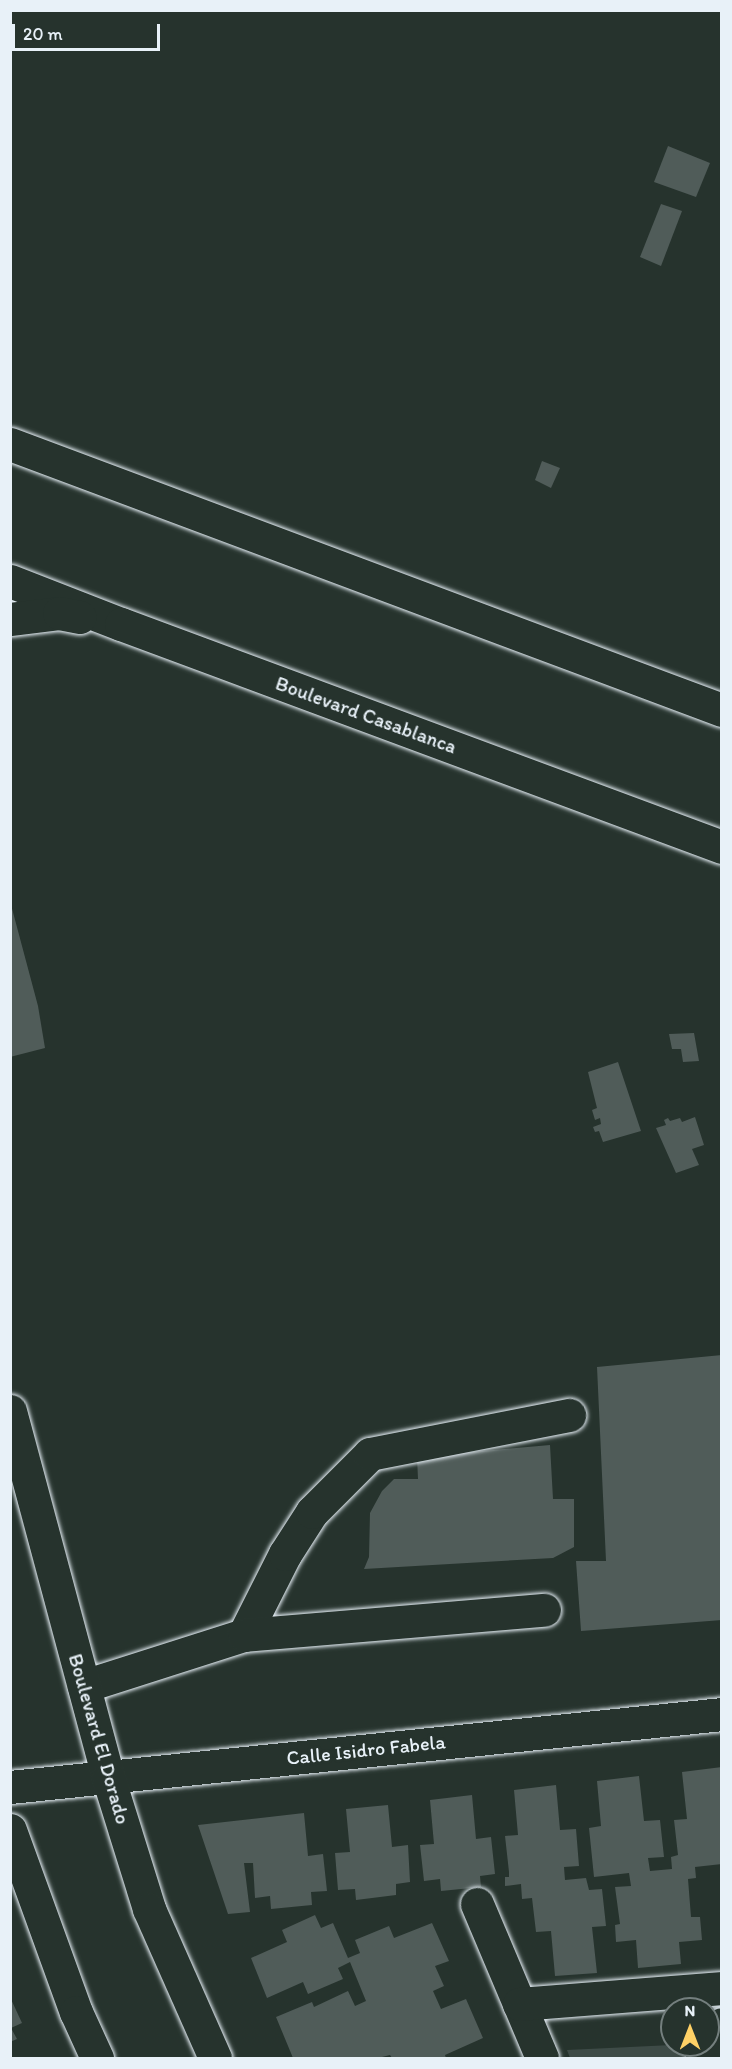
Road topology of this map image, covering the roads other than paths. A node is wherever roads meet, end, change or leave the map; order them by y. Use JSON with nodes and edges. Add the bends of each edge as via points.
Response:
{"nodes":[{"id":1,"x":10,"y":444,"type":"edge"},
{"id":2,"x":10,"y":581,"type":"edge"},
{"id":3,"x":10,"y":619,"type":"edge"},
{"id":4,"x":121,"y":624,"type":"junction"},
{"id":5,"x":722,"y":710,"type":"edge"},
{"id":6,"x":722,"y":847,"type":"edge"},
{"id":7,"x":10,"y":1411,"type":"edge"},
{"id":8,"x":569,"y":1415,"type":"dead end"},
{"id":9,"x":544,"y":1610,"type":"dead end"},
{"id":10,"x":244,"y":1635,"type":"junction"},
{"id":11,"x":84,"y":1686,"type":"junction"},
{"id":12,"x":722,"y":1714,"type":"edge"},
{"id":13,"x":108,"y":1777,"type":"junction"},
{"id":14,"x":10,"y":1787,"type":"edge"},
{"id":15,"x":10,"y":1830,"type":"edge"},
{"id":16,"x":477,"y":1904,"type":"dead end"},
{"id":17,"x":722,"y":1988,"type":"edge"},
{"id":18,"x":519,"y":2004,"type":"junction"},
{"id":19,"x":722,"y":2024,"type":"edge"},
{"id":20,"x":97,"y":2058,"type":"edge"},
{"id":21,"x":215,"y":2058,"type":"edge"},
{"id":22,"x":542,"y":2058,"type":"edge"},
{"id":23,"x":702,"y":2058,"type":"edge"}],
"edges":[{"from":1,"to":5,"type":"main road"},
{"from":2,"to":4,"type":"main road","name":"Boulevard Casablanca"},
{"from":3,"to":4,"type":"main road","via":[[59,613]]},
{"from":4,"to":6,"type":"main road","name":"Boulevard Casablanca"},
{"from":7,"to":11,"type":"main road","name":"Boulevard El Dorado"},
{"from":8,"to":10,"type":"main road","via":[[370,1454],[312,1512],[285,1554]]},
{"from":9,"to":10,"type":"main road"},
{"from":10,"to":11,"type":"main road"},
{"from":11,"to":13,"type":"main road","name":"Boulevard El Dorado"},
{"from":12,"to":13,"type":"main road","name":"Calle Isidro Fabela"},
{"from":13,"to":14,"type":"main road","name":"Calle Isidro Fabela"},
{"from":13,"to":21,"type":"main road","name":"Boulevard El Dorado","via":[[149,1909]]},
{"from":15,"to":20,"type":"main road","via":[[76,2012]]},
{"from":16,"to":18,"type":"main road"},
{"from":17,"to":18,"type":"main road"},
{"from":18,"to":22,"type":"main road"},
{"from":19,"to":23,"type":"main road"}]}
